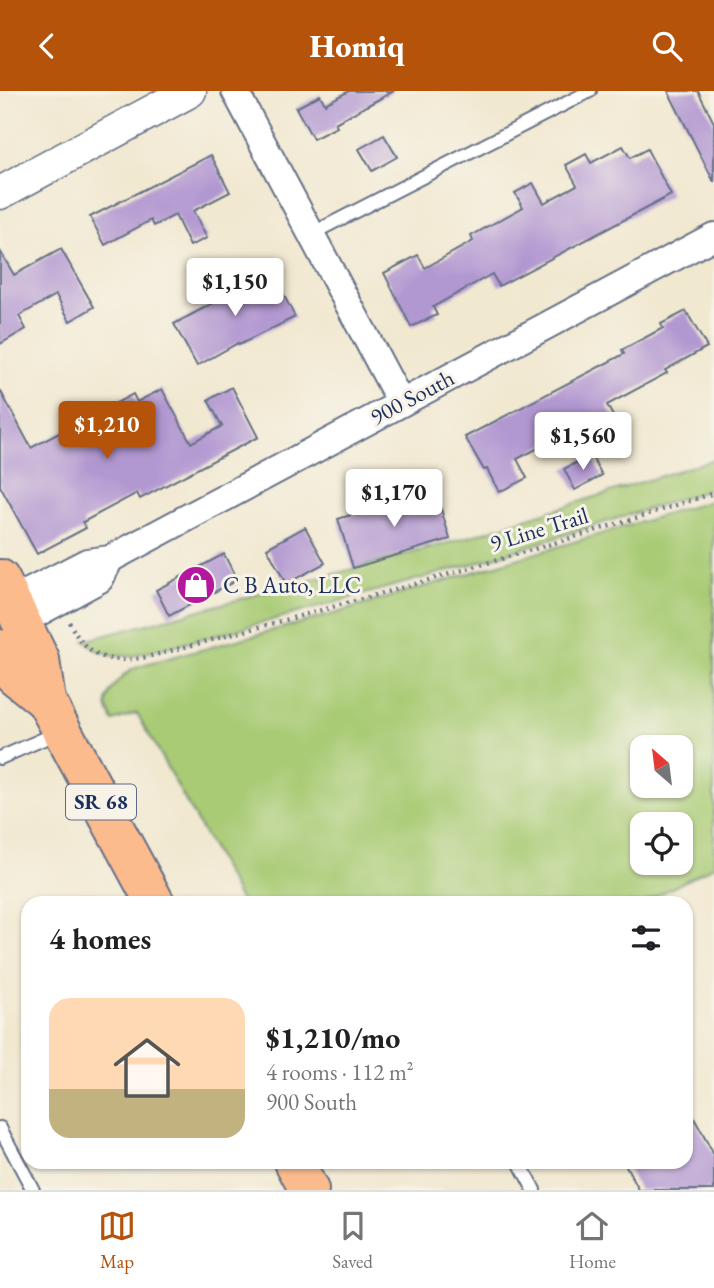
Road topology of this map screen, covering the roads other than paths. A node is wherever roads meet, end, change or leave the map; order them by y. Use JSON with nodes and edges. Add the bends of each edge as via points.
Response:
{"nodes":[{"id":1,"x":190,"y":91,"type":"edge"},
{"id":2,"x":235,"y":91,"type":"edge"},
{"id":3,"x":590,"y":91,"type":"edge"},
{"id":4,"x":0,"y":193,"type":"edge"},
{"id":5,"x":311,"y":234,"type":"junction"},
{"id":6,"x":714,"y":236,"type":"edge"},
{"id":7,"x":401,"y":403,"type":"junction"},
{"id":8,"x":8,"y":613,"type":"edge"},
{"id":9,"x":54,"y":715,"type":"junction"},
{"id":10,"x":0,"y":758,"type":"edge"},
{"id":11,"x":151,"y":896,"type":"edge"},
{"id":12,"x":0,"y":1128,"type":"edge"},
{"id":13,"x":21,"y":1167,"type":"edge"},
{"id":14,"x":22,"y":1169,"type":"edge"},
{"id":15,"x":298,"y":1169,"type":"edge"},
{"id":16,"x":523,"y":1169,"type":"edge"},
{"id":17,"x":33,"y":1190,"type":"edge"},
{"id":18,"x":309,"y":1190,"type":"edge"},
{"id":19,"x":534,"y":1190,"type":"edge"}],
"edges":[{"from":1,"to":4,"type":"street"},
{"from":2,"to":5,"type":"street"},
{"from":3,"to":5,"type":"lane"},
{"from":5,"to":7,"type":"street"},
{"from":6,"to":7,"type":"street","name":"900 South"},
{"from":7,"to":8,"type":"street","name":"900 South","via":[[110,559],[100,579]]},
{"from":8,"to":9,"type":"main road","number":"SR 68","via":[[40,660]]},
{"from":9,"to":10,"type":"lane"},
{"from":9,"to":11,"type":"main road","number":"SR 68"},
{"from":12,"to":13,"type":"lane"},
{"from":14,"to":17,"type":"lane"},
{"from":15,"to":18,"type":"main road"},
{"from":16,"to":19,"type":"lane"}]}
